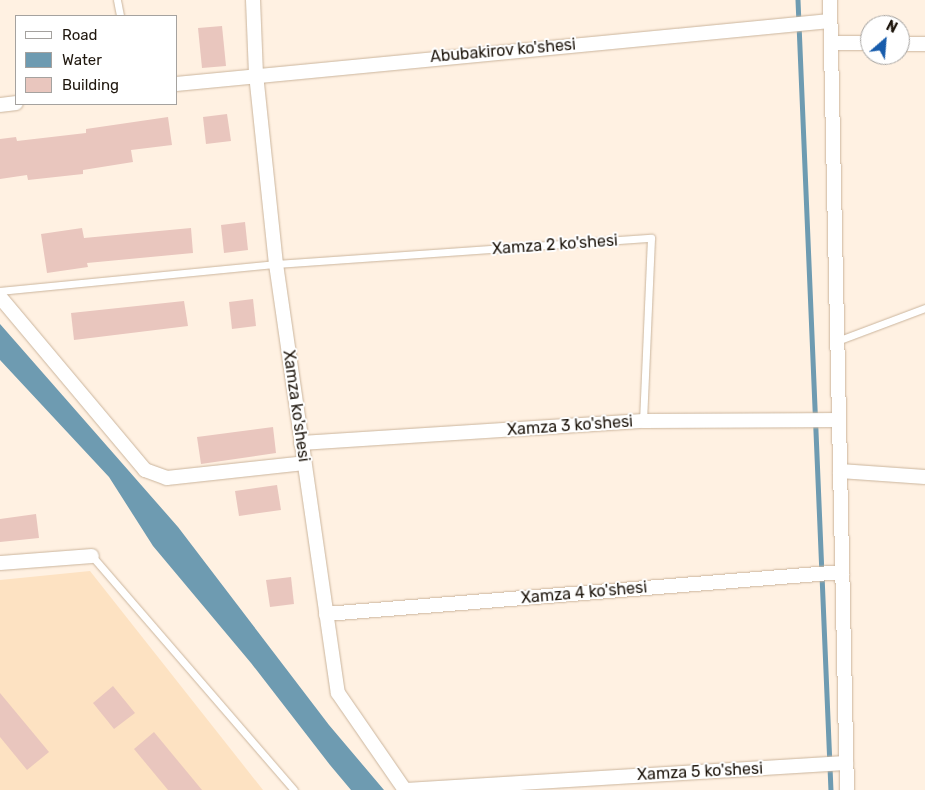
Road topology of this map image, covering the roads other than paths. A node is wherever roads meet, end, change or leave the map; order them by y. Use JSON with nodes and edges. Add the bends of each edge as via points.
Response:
{"nodes":[{"id":1,"x":117,"y":0,"type":"edge"},
{"id":2,"x":253,"y":0,"type":"edge"},
{"id":3,"x":830,"y":0,"type":"edge"},
{"id":4,"x":120,"y":15,"type":"edge"},
{"id":5,"x":830,"y":20,"type":"junction"},
{"id":6,"x":831,"y":43,"type":"junction"},
{"id":7,"x":860,"y":43,"type":"edge"},
{"id":8,"x":910,"y":44,"type":"edge"},
{"id":9,"x":925,"y":44,"type":"edge"},
{"id":10,"x":256,"y":74,"type":"junction"},
{"id":11,"x":178,"y":84,"type":"edge"},
{"id":12,"x":15,"y":103,"type":"edge"},
{"id":13,"x":0,"y":105,"type":"edge"},
{"id":14,"x":276,"y":264,"type":"junction"},
{"id":15,"x":0,"y":291,"type":"edge"},
{"id":16,"x":0,"y":296,"type":"edge"},
{"id":17,"x":925,"y":308,"type":"edge"},
{"id":18,"x":837,"y":341,"type":"junction"},
{"id":19,"x":839,"y":420,"type":"junction"},
{"id":20,"x":643,"y":421,"type":"junction"},
{"id":21,"x":301,"y":443,"type":"junction"},
{"id":22,"x":304,"y":463,"type":"junction"},
{"id":23,"x":840,"y":471,"type":"junction"},
{"id":24,"x":925,"y":477,"type":"edge"},
{"id":25,"x":92,"y":556,"type":"joint"},
{"id":26,"x":0,"y":563,"type":"edge"},
{"id":27,"x":842,"y":572,"type":"junction"},
{"id":28,"x":326,"y":614,"type":"junction"},
{"id":29,"x":846,"y":763,"type":"junction"},
{"id":30,"x":294,"y":790,"type":"edge"},
{"id":31,"x":405,"y":790,"type":"edge"},
{"id":32,"x":847,"y":790,"type":"edge"}],
"edges":[{"from":1,"to":4,"type":"lane"},
{"from":2,"to":10,"type":"street","name":"Xamza ko'shesi"},
{"from":3,"to":5,"type":"street"},
{"from":5,"to":6,"type":"street"},
{"from":5,"to":10,"type":"street","name":"Abubakirov ko'shesi"},
{"from":6,"to":7,"type":"street"},
{"from":6,"to":18,"type":"street"},
{"from":8,"to":9,"type":"street"},
{"from":10,"to":11,"type":"street","name":"Abubakirov ko'shesi"},
{"from":10,"to":14,"type":"street","name":"Xamza ko'shesi"},
{"from":12,"to":13,"type":"street"},
{"from":14,"to":15,"type":"lane"},
{"from":14,"to":20,"type":"lane","name":"Xamza 2 ko'shesi","via":[[651,238]]},
{"from":14,"to":21,"type":"street","name":"Xamza ko'shesi"},
{"from":16,"to":22,"type":"street","via":[[145,470],[167,478]]},
{"from":17,"to":18,"type":"lane"},
{"from":18,"to":19,"type":"street"},
{"from":19,"to":20,"type":"street","name":"Xamza 3 ko'shesi"},
{"from":19,"to":23,"type":"street"},
{"from":20,"to":21,"type":"street","name":"Xamza 3 ko'shesi"},
{"from":21,"to":22,"type":"street","name":"Xamza ko'shesi"},
{"from":22,"to":28,"type":"street","name":"Xamza ko'shesi"},
{"from":23,"to":24,"type":"street"},
{"from":23,"to":27,"type":"street"},
{"from":25,"to":26,"type":"street"},
{"from":25,"to":30,"type":"lane"},
{"from":27,"to":28,"type":"street","name":"Xamza 4 ko'shesi"},
{"from":27,"to":29,"type":"street"},
{"from":28,"to":31,"type":"street","name":"Xamza ko'shesi","via":[[338,693]]},
{"from":29,"to":31,"type":"street","name":"Xamza 5 ko'shesi"},
{"from":29,"to":32,"type":"street"}]}
